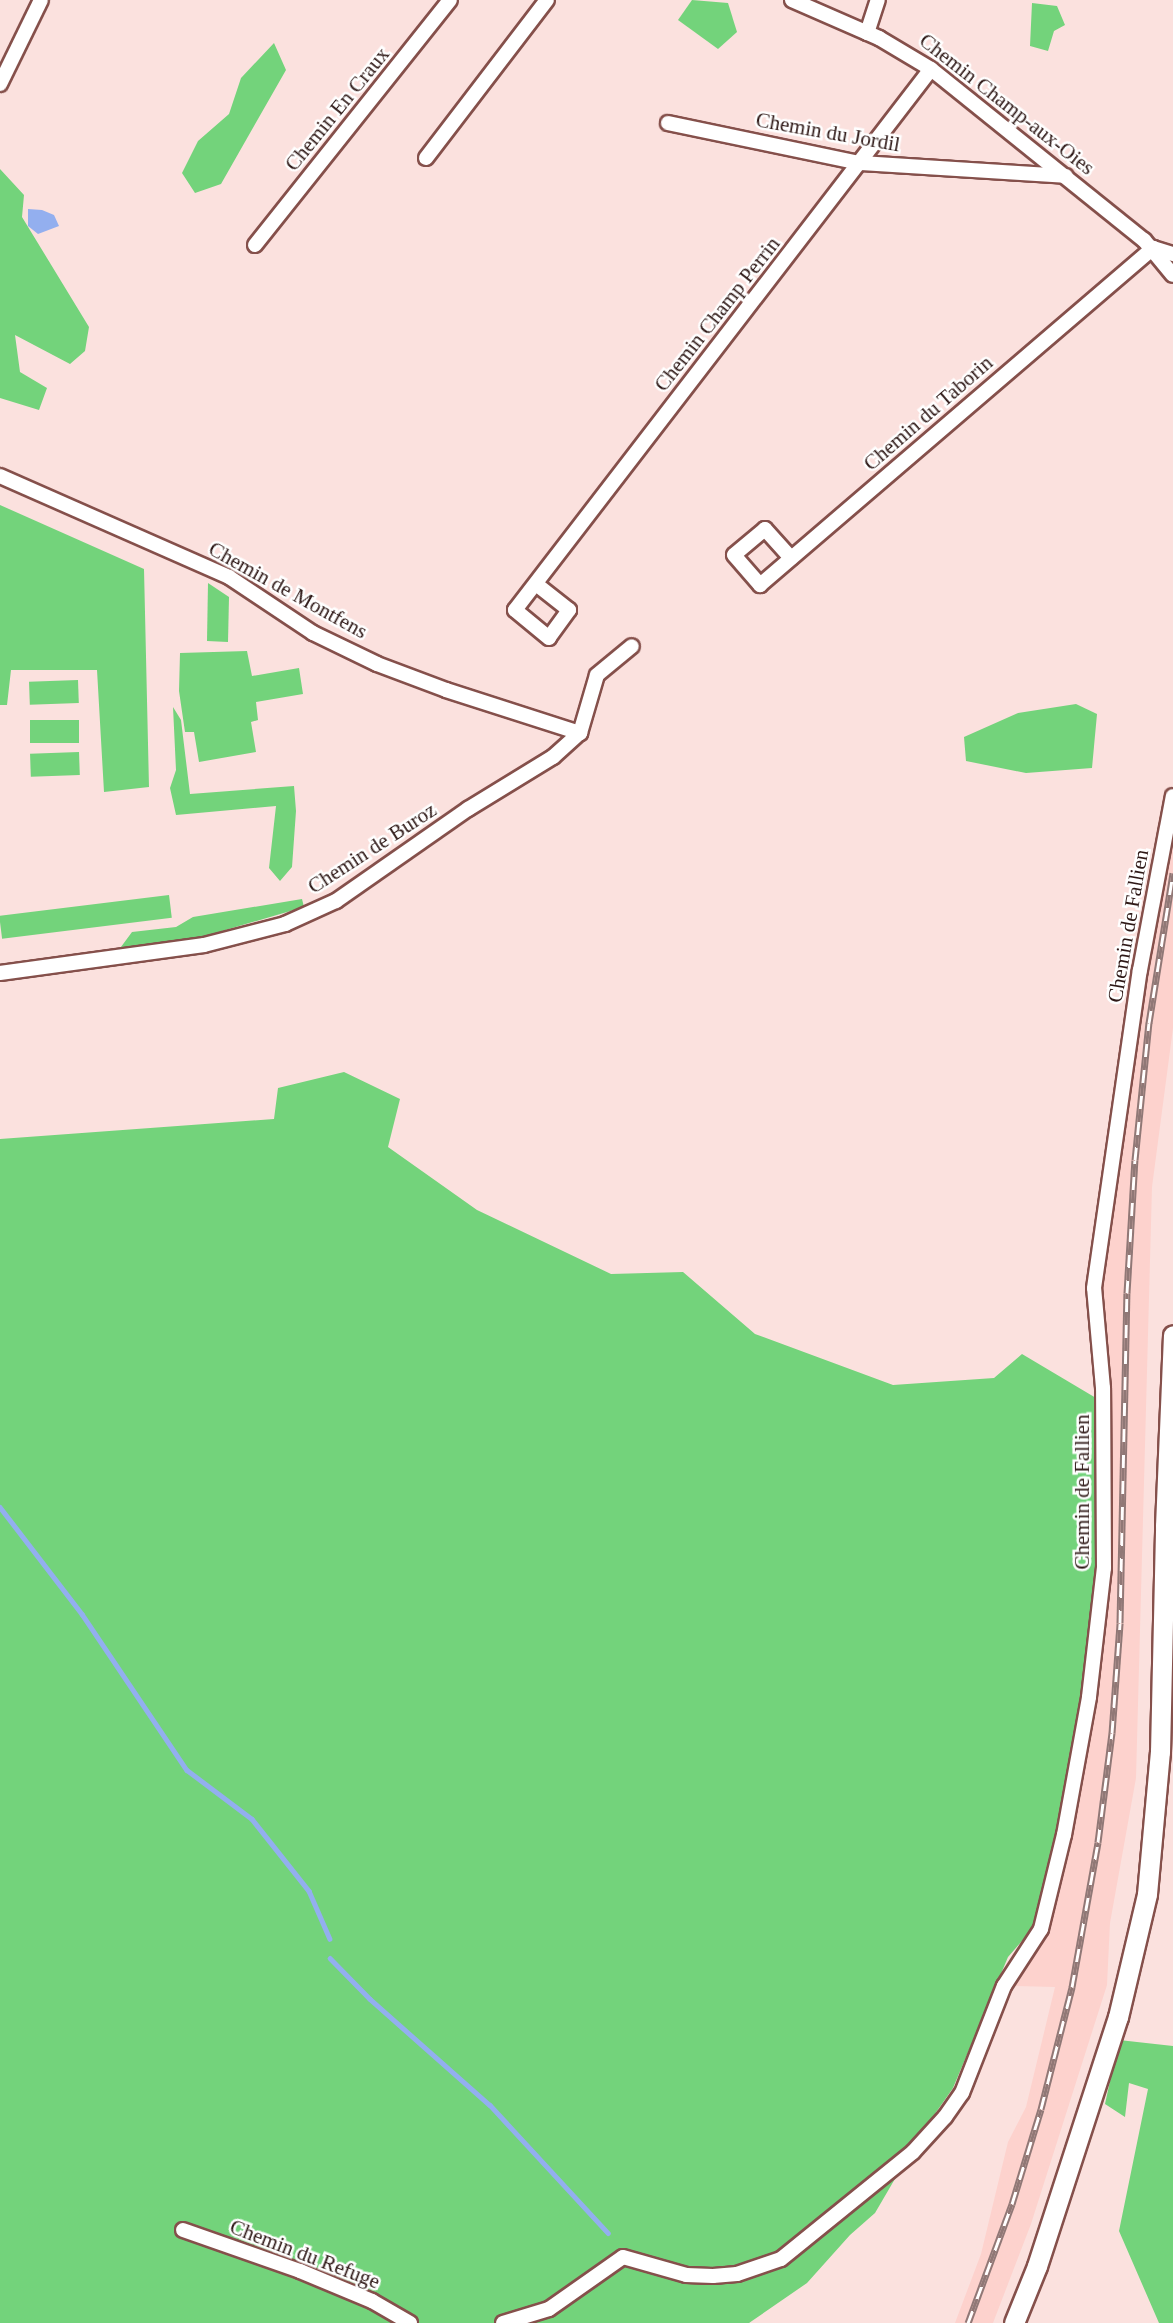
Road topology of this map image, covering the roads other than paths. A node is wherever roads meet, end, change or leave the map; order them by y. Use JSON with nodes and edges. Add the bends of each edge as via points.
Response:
{"nodes":[{"id":1,"x":40,"y":0,"type":"edge"},
{"id":2,"x":450,"y":0,"type":"edge"},
{"id":3,"x":547,"y":0,"type":"edge"},
{"id":4,"x":792,"y":0,"type":"edge"},
{"id":5,"x":878,"y":0,"type":"edge"},
{"id":6,"x":866,"y":33,"type":"junction"},
{"id":7,"x":931,"y":69,"type":"junction"},
{"id":8,"x":0,"y":84,"type":"edge"},
{"id":9,"x":668,"y":123,"type":"dead end"},
{"id":10,"x":426,"y":158,"type":"dead end"},
{"id":11,"x":860,"y":163,"type":"junction"},
{"id":12,"x":1066,"y":176,"type":"junction"},
{"id":13,"x":255,"y":244,"type":"dead end"},
{"id":14,"x":1153,"y":248,"type":"junction"},
{"id":15,"x":1173,"y":254,"type":"edge"},
{"id":16,"x":1173,"y":275,"type":"edge"},
{"id":17,"x":0,"y":476,"type":"edge"},
{"id":18,"x":791,"y":558,"type":"junction"},
{"id":19,"x":536,"y":584,"type":"dead end"},
{"id":20,"x":632,"y":646,"type":"dead end"},
{"id":21,"x":580,"y":733,"type":"junction"},
{"id":22,"x":1173,"y":796,"type":"edge"},
{"id":23,"x":0,"y":973,"type":"edge"},
{"id":24,"x":1173,"y":1335,"type":"edge"},
{"id":25,"x":183,"y":2231,"type":"dead end"},
{"id":26,"x":410,"y":2323,"type":"edge"},
{"id":27,"x":503,"y":2323,"type":"edge"},
{"id":28,"x":1014,"y":2323,"type":"edge"}],
"edges":[{"from":1,"to":8,"type":"street"},
{"from":2,"to":13,"type":"street","name":"Chemin En Craux"},
{"from":3,"to":10,"type":"street"},
{"from":4,"to":6,"type":"street","name":"Chemin Champ-aux-Oies"},
{"from":5,"to":6,"type":"street"},
{"from":6,"to":7,"type":"street","name":"Chemin Champ-aux-Oies"},
{"from":7,"to":11,"type":"street","name":"Chemin Champ Perrin"},
{"from":7,"to":12,"type":"street","name":"Chemin Champ-aux-Oies"},
{"from":9,"to":11,"type":"street","name":"Chemin du Jordil"},
{"from":11,"to":12,"type":"street","name":"Chemin du Jordil"},
{"from":11,"to":19,"type":"street","name":"Chemin Champ Perrin"},
{"from":12,"to":14,"type":"street","name":"Chemin Champ-aux-Oies"},
{"from":14,"to":15,"type":"street"},
{"from":14,"to":16,"type":"street","name":"Chemin Champ-aux-Oies"},
{"from":14,"to":18,"type":"street","name":"Chemin du Taborin"},
{"from":17,"to":21,"type":"street","name":"Chemin de Montfens","via":[[229,577],[313,633],[377,664]]},
{"from":18,"to":18,"type":"street","name":"Chemin du Taborin","via":[[760,585],[734,555],[765,529]]},
{"from":20,"to":21,"type":"street","via":[[597,674]]},
{"from":21,"to":23,"type":"street","name":"Chemin de Buroz","via":[[552,757],[336,901],[285,924],[204,945]]},
{"from":22,"to":27,"type":"street","name":"Chemin de Fallien","via":[[1140,970],[1094,1288],[1103,1388],[1104,1568],[1089,1697],[1041,1929],[1000,1996],[962,2094],[945,2117],[913,2152],[781,2259],[737,2274],[685,2275],[623,2258],[549,2309]]},
{"from":24,"to":28,"type":"main road","via":[[1160,1752],[1147,1894],[1118,2017]]},
{"from":25,"to":26,"type":"street","name":"Chemin du Refuge","via":[[300,2271],[372,2301]]}]}
